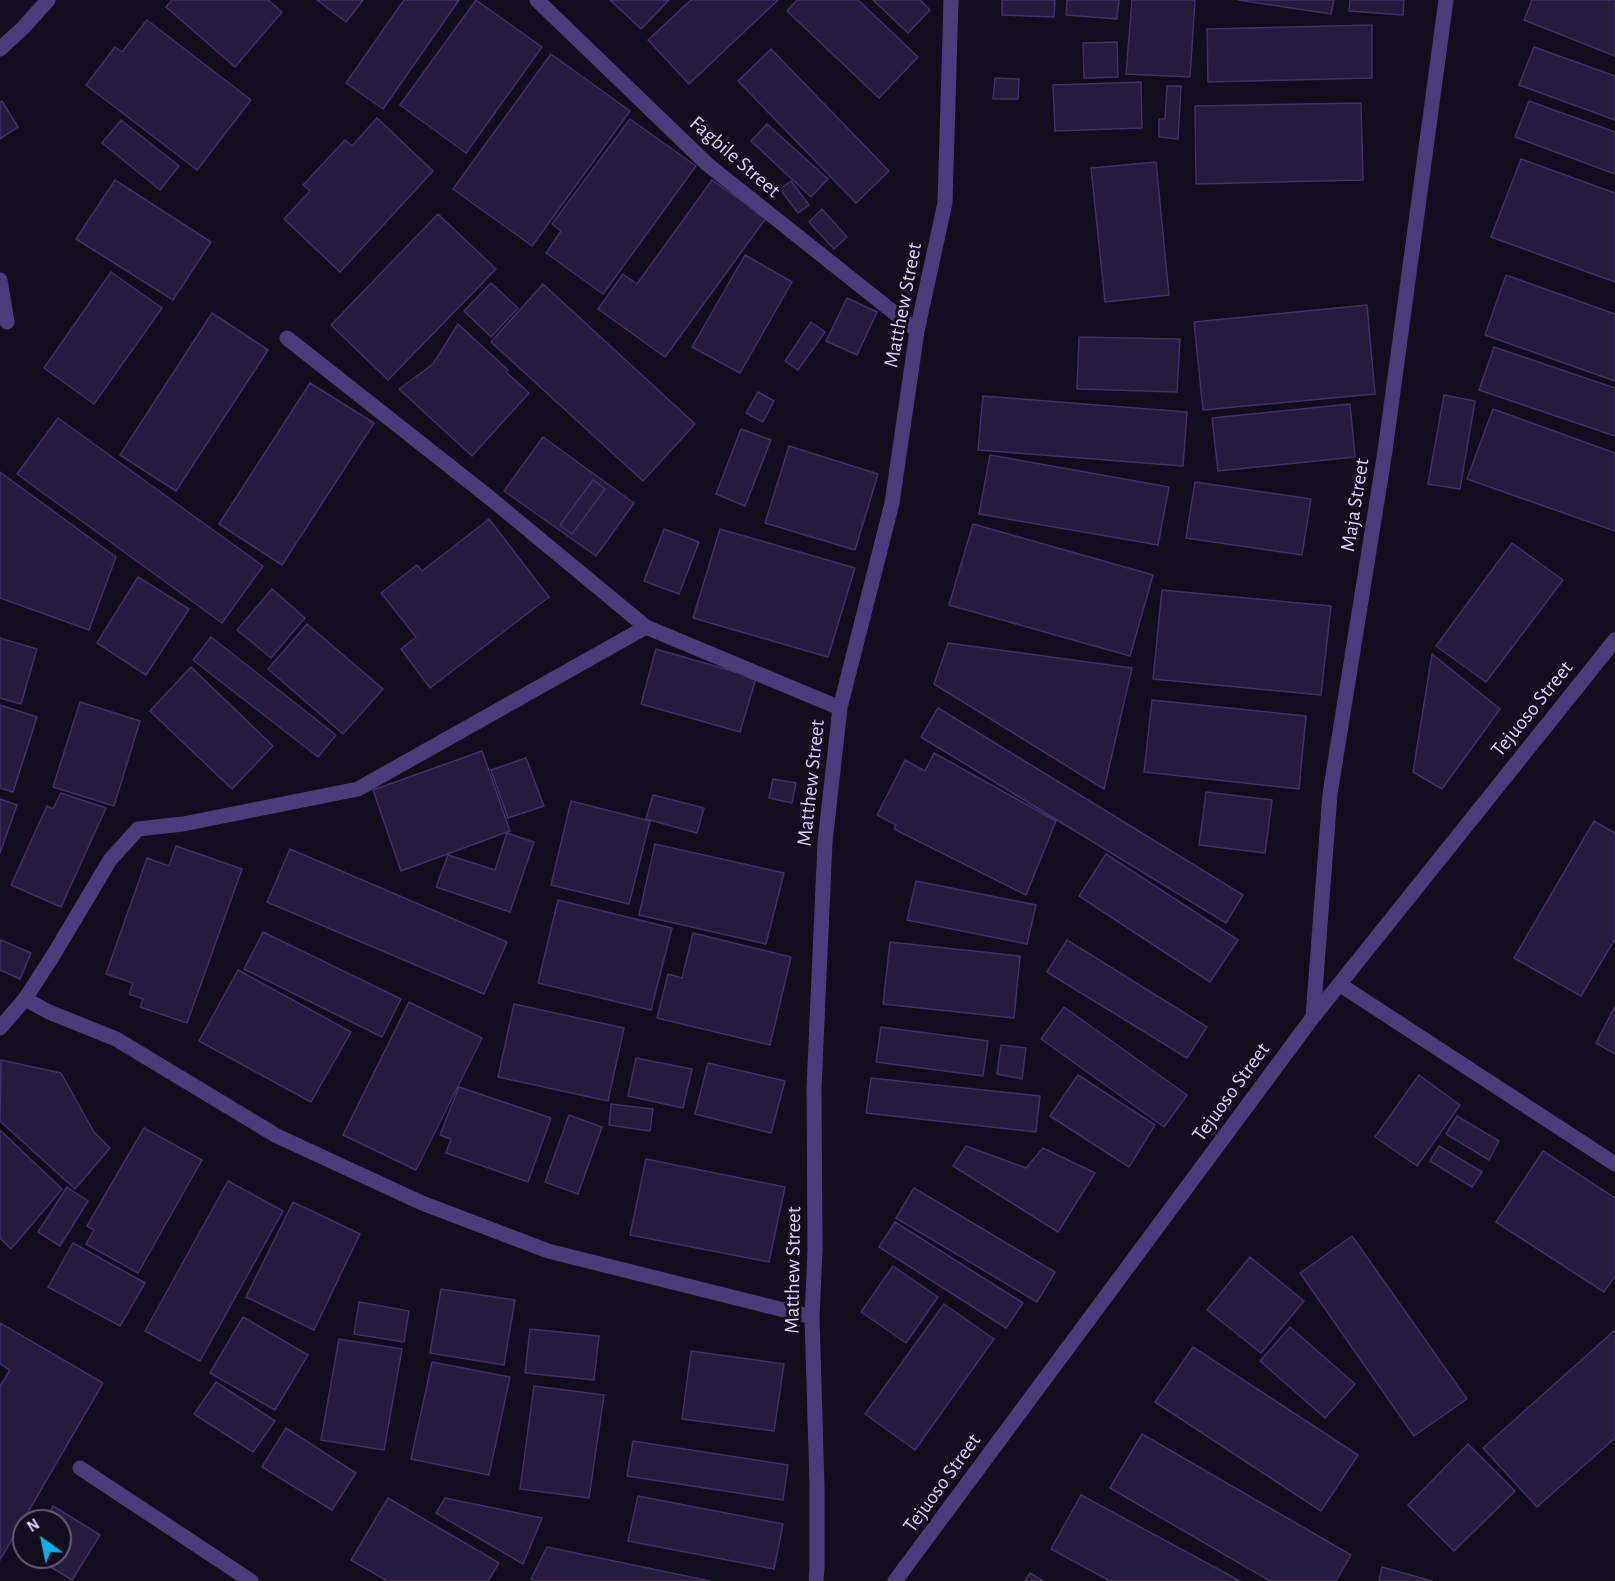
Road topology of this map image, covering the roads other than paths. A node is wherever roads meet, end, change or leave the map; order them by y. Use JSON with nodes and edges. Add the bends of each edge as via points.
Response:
{"nodes":[{"id":1,"x":48,"y":0,"type":"edge"},
{"id":2,"x":537,"y":0,"type":"edge"},
{"id":3,"x":951,"y":0,"type":"edge"},
{"id":4,"x":1446,"y":0,"type":"edge"},
{"id":5,"x":0,"y":49,"type":"edge"},
{"id":6,"x":0,"y":280,"type":"edge"},
{"id":7,"x":7,"y":322,"type":"dead end"},
{"id":8,"x":917,"y":331,"type":"junction"},
{"id":9,"x":286,"y":338,"type":"dead end"},
{"id":10,"x":646,"y":627,"type":"junction"},
{"id":11,"x":1615,"y":640,"type":"edge"},
{"id":12,"x":840,"y":708,"type":"junction"},
{"id":13,"x":1339,"y":984,"type":"junction"},
{"id":14,"x":25,"y":999,"type":"junction"},
{"id":15,"x":1313,"y":1017,"type":"junction"},
{"id":16,"x":0,"y":1028,"type":"edge"},
{"id":17,"x":1615,"y":1164,"type":"edge"},
{"id":18,"x":812,"y":1317,"type":"junction"},
{"id":19,"x":80,"y":1468,"type":"dead end"},
{"id":20,"x":251,"y":1581,"type":"edge"},
{"id":21,"x":816,"y":1581,"type":"edge"},
{"id":22,"x":896,"y":1581,"type":"edge"}],
"edges":[{"from":1,"to":5,"type":"street"},
{"from":2,"to":8,"type":"street","name":"Fagbile Street","via":[[707,164]]},
{"from":3,"to":8,"type":"street","name":"Matthew Street","via":[[945,203]]},
{"from":4,"to":15,"type":"street","name":"Maja Street","via":[[1385,451],[1330,794]]},
{"from":6,"to":7,"type":"street"},
{"from":8,"to":12,"type":"street","name":"Matthew Street","via":[[892,503]]},
{"from":9,"to":10,"type":"street"},
{"from":10,"to":12,"type":"street"},
{"from":10,"to":14,"type":"street","via":[[358,789],[183,824],[138,829],[110,860]]},
{"from":11,"to":13,"type":"street","name":"Tejuoso Street"},
{"from":12,"to":18,"type":"street","name":"Matthew Street","via":[[825,842],[814,1088]]},
{"from":13,"to":15,"type":"street","name":"Tejuoso Street"},
{"from":13,"to":17,"type":"street"},
{"from":14,"to":16,"type":"street"},
{"from":14,"to":18,"type":"street","via":[[116,1039],[277,1136],[422,1203],[548,1251]]},
{"from":15,"to":22,"type":"street","name":"Tejuoso Street"},
{"from":18,"to":21,"type":"street","name":"Matthew Street"},
{"from":19,"to":20,"type":"street"}]}
